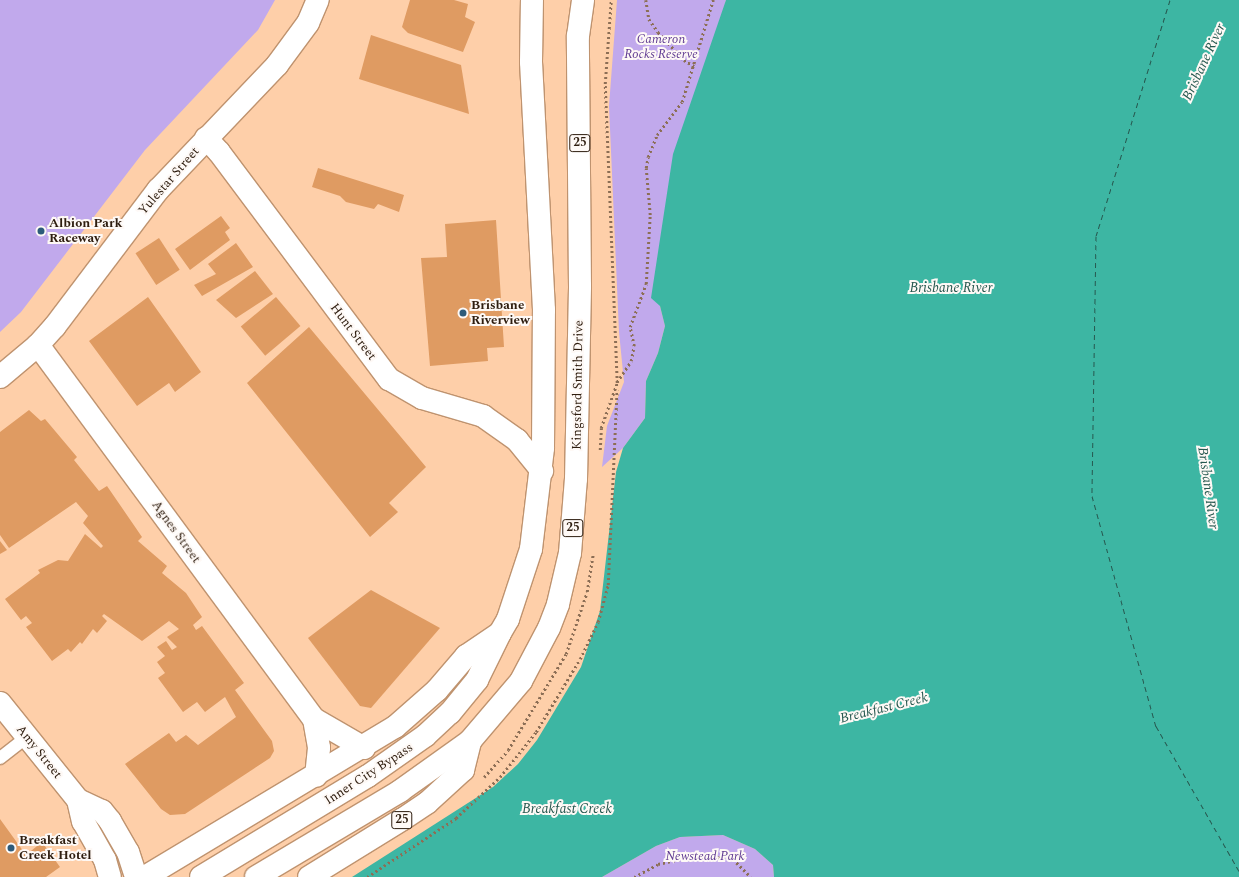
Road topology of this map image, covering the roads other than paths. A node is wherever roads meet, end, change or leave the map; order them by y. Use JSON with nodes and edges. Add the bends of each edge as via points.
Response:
{"nodes":[{"id":1,"x":318,"y":0,"type":"edge"},
{"id":2,"x":532,"y":0,"type":"edge"},
{"id":3,"x":583,"y":0,"type":"edge"},
{"id":4,"x":206,"y":138,"type":"junction"},
{"id":5,"x":38,"y":345,"type":"junction"},
{"id":6,"x":0,"y":377,"type":"edge"},
{"id":7,"x":542,"y":471,"type":"junction"},
{"id":8,"x":500,"y":632,"type":"junction"},
{"id":9,"x":0,"y":702,"type":"edge"},
{"id":10,"x":314,"y":719,"type":"junction"},
{"id":11,"x":26,"y":738,"type":"junction"},
{"id":12,"x":470,"y":741,"type":"junction"},
{"id":13,"x":364,"y":748,"type":"junction"},
{"id":14,"x":0,"y":758,"type":"edge"},
{"id":15,"x":316,"y":776,"type":"junction"},
{"id":16,"x":78,"y":800,"type":"junction"},
{"id":17,"x":110,"y":877,"type":"edge"},
{"id":18,"x":136,"y":877,"type":"edge"},
{"id":19,"x":145,"y":877,"type":"edge"},
{"id":20,"x":202,"y":877,"type":"edge"},
{"id":21,"x":256,"y":877,"type":"edge"},
{"id":22,"x":309,"y":877,"type":"edge"}],
"edges":[{"from":1,"to":4,"type":"main road","name":"Yulestar Street","via":[[295,44]]},
{"from":2,"to":7,"type":"main road","via":[[531,62],[544,310]]},
{"from":3,"to":12,"type":"main road","name":"Kingsford Smith Drive","number":"25","via":[[578,36],[578,412],[570,553],[556,610],[535,657],[506,701]]},
{"from":4,"to":5,"type":"main road","name":"Yulestar Street","via":[[158,190]]},
{"from":4,"to":7,"type":"main road","name":"Hunt Street","via":[[389,379],[422,398],[483,416],[517,440]]},
{"from":5,"to":6,"type":"main road","name":"Yulestar Street"},
{"from":5,"to":10,"type":"main road","name":"Agnes Street"},
{"from":7,"to":8,"type":"main road","via":[[531,549],[517,596]]},
{"from":8,"to":13,"type":"main road","via":[[466,656],[414,712]]},
{"from":8,"to":20,"type":"main road","name":"Inner City Bypass","via":[[477,680],[450,713],[425,736],[368,776]]},
{"from":9,"to":11,"type":"main road","name":"Amy Street"},
{"from":10,"to":13,"type":"main road","name":"Agnes Street"},
{"from":10,"to":15,"type":"main road","name":"Agnes Street","via":[[319,748]]},
{"from":11,"to":14,"type":"lane"},
{"from":11,"to":16,"type":"main road","name":"Amy Street"},
{"from":12,"to":21,"type":"main road","via":[[400,790]]},
{"from":12,"to":22,"type":"main road","number":"25","via":[[463,770],[448,785],[398,822]]},
{"from":13,"to":15,"type":"main road"},
{"from":15,"to":19,"type":"main road"},
{"from":16,"to":17,"type":"main road","name":"Amy Street","via":[[83,821],[105,860]]},
{"from":16,"to":18,"type":"main road","name":"Amy Street","via":[[102,811],[112,824],[128,852]]}]}
